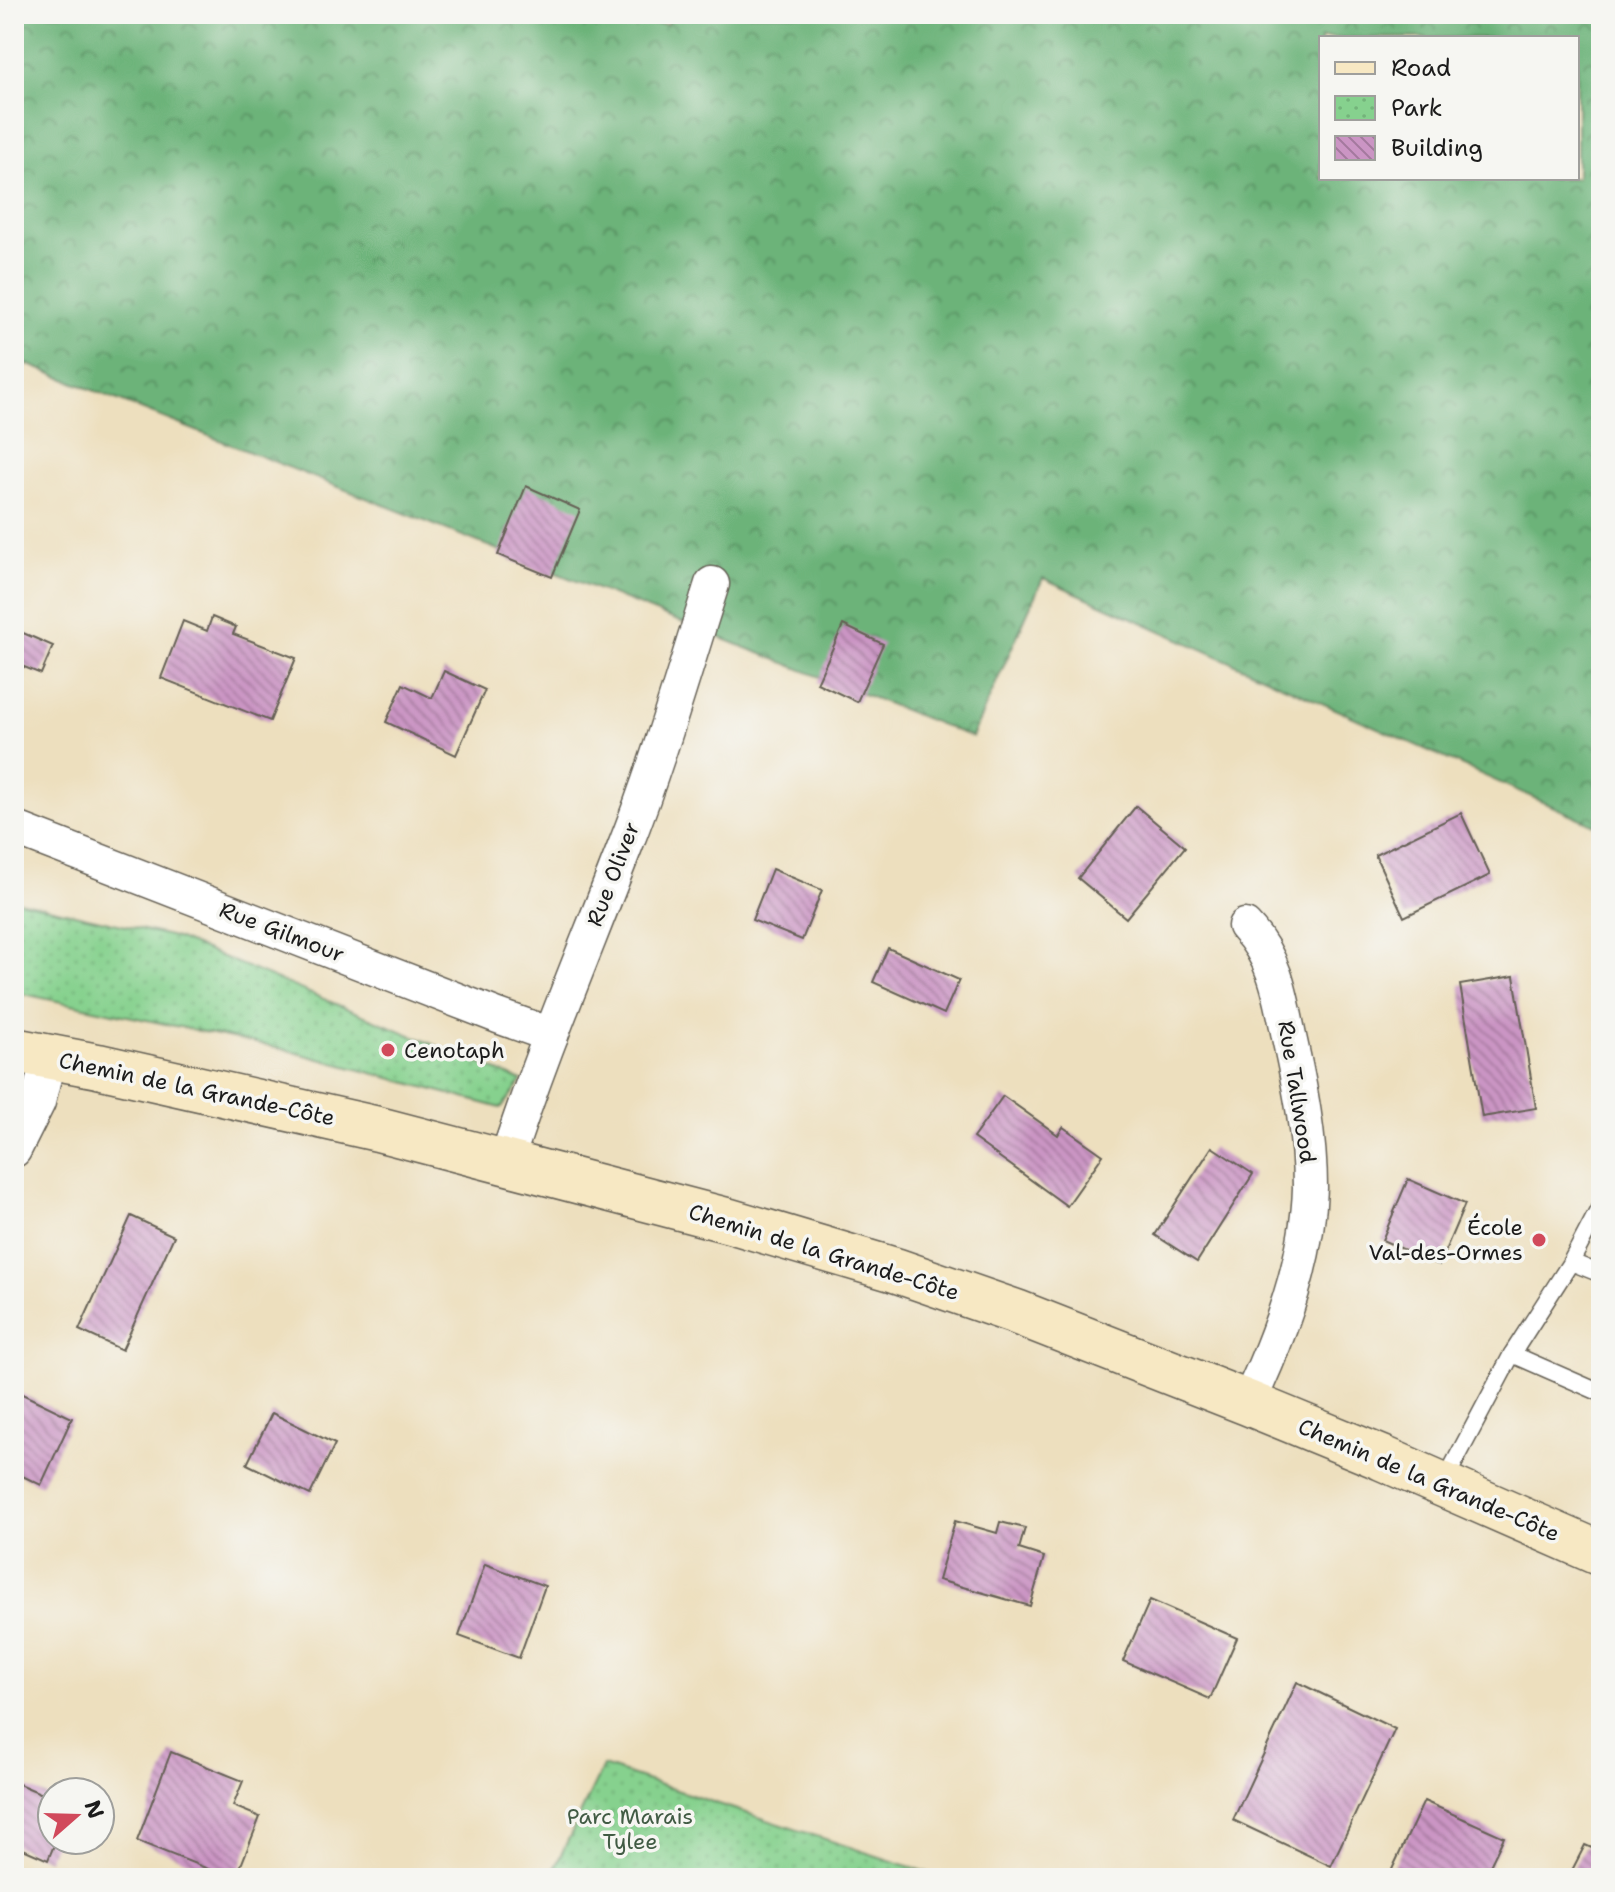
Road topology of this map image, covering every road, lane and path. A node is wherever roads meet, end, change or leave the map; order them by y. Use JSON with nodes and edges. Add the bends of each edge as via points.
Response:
{"nodes":[{"id":1,"x":712,"y":584,"type":"dead end"},
{"id":2,"x":14,"y":828,"type":"edge"},
{"id":3,"x":1245,"y":926,"type":"dead end"},
{"id":4,"x":551,"y":1035,"type":"junction"},
{"id":5,"x":32,"y":1053,"type":"edge"},
{"id":6,"x":14,"y":1150,"type":"edge"},
{"id":7,"x":506,"y":1162,"type":"junction"},
{"id":8,"x":1601,"y":1205,"type":"edge"},
{"id":9,"x":1571,"y":1262,"type":"junction"},
{"id":10,"x":1601,"y":1274,"type":"edge"},
{"id":11,"x":1512,"y":1354,"type":"junction"},
{"id":12,"x":1601,"y":1393,"type":"edge"},
{"id":13,"x":1248,"y":1403,"type":"junction"},
{"id":14,"x":1443,"y":1485,"type":"junction"},
{"id":15,"x":1601,"y":1554,"type":"edge"}],
"edges":[{"from":1,"to":4,"type":"street","name":"Rue Oliver","via":[[647,788]]},
{"from":2,"to":4,"type":"street","name":"Rue Gilmour"},
{"from":3,"to":13,"type":"street","name":"Rue Tallwood","via":[[1271,963],[1283,1005],[1302,1094],[1310,1187],[1295,1278]]},
{"from":4,"to":7,"type":"street","name":"Rue Oliver"},
{"from":5,"to":6,"type":"street","via":[[38,1102]]},
{"from":5,"to":7,"type":"main road","name":"Chemin de la Grande-Côte"},
{"from":7,"to":13,"type":"main road","name":"Chemin de la Grande-Côte","via":[[895,1270]]},
{"from":8,"to":9,"type":"lane"},
{"from":9,"to":10,"type":"lane"},
{"from":9,"to":11,"type":"lane"},
{"from":11,"to":12,"type":"lane"},
{"from":11,"to":14,"type":"lane"},
{"from":13,"to":14,"type":"main road","name":"Chemin de la Grande-Côte"},
{"from":14,"to":15,"type":"main road","name":"Chemin de la Grande-Côte"}]}
